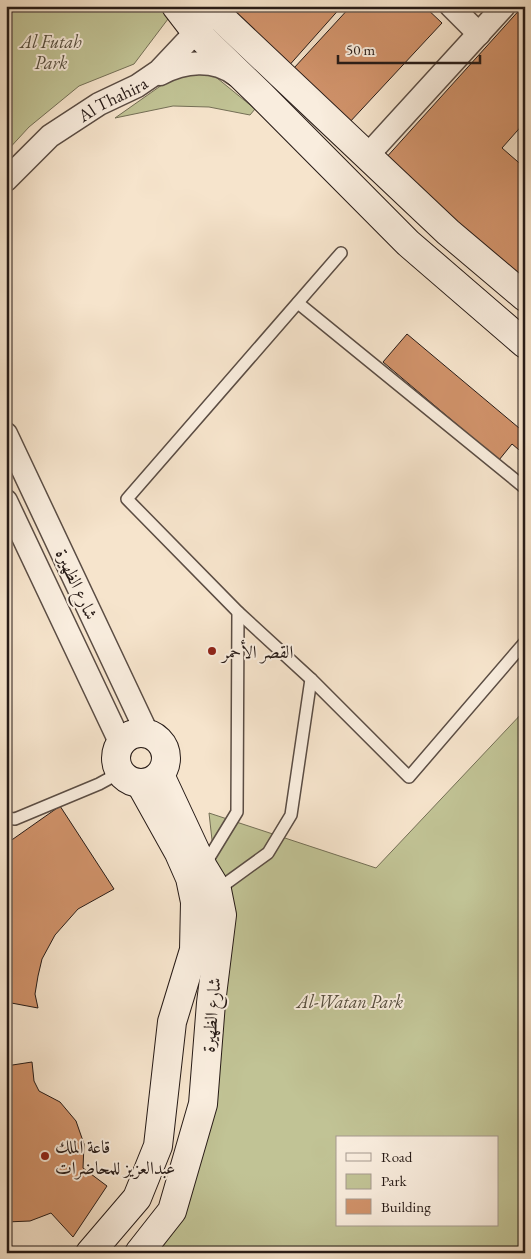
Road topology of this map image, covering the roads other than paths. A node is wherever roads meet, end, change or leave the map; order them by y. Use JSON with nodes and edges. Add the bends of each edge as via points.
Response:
{"nodes":[{"id":1,"x":176,"y":6,"type":"edge"},
{"id":2,"x":451,"y":6,"type":"edge"},
{"id":3,"x":504,"y":6,"type":"edge"},
{"id":4,"x":214,"y":8,"type":"edge"},
{"id":5,"x":196,"y":32,"type":"junction"},
{"id":6,"x":479,"y":34,"type":"junction"},
{"id":7,"x":137,"y":86,"type":"junction"},
{"id":8,"x":260,"y":94,"type":"junction"},
{"id":9,"x":367,"y":156,"type":"junction"},
{"id":10,"x":6,"y":180,"type":"edge"},
{"id":11,"x":342,"y":253,"type":"dead end"},
{"id":12,"x":525,"y":298,"type":"edge"},
{"id":13,"x":298,"y":302,"type":"junction"},
{"id":14,"x":525,"y":344,"type":"edge"},
{"id":15,"x":6,"y":434,"type":"edge"},
{"id":16,"x":525,"y":488,"type":"edge"},
{"id":17,"x":6,"y":501,"type":"edge"},
{"id":18,"x":238,"y":612,"type":"junction"},
{"id":19,"x":525,"y":642,"type":"edge"},
{"id":20,"x":311,"y":679,"type":"junction"},
{"id":21,"x":148,"y":735,"type":"junction"},
{"id":22,"x":121,"y":744,"type":"junction"},
{"id":23,"x":140,"y":777,"type":"junction"},
{"id":24,"x":6,"y":818,"type":"edge"},
{"id":25,"x":203,"y":867,"type":"junction"},
{"id":26,"x":217,"y":890,"type":"junction"},
{"id":27,"x":90,"y":1253,"type":"edge"},
{"id":28,"x":139,"y":1253,"type":"edge"}],
"edges":[{"from":1,"to":5,"type":"street"},
{"from":2,"to":6,"type":"street"},
{"from":3,"to":6,"type":"street"},
{"from":4,"to":5,"type":"street","name":"Al Thahira"},
{"from":4,"to":9,"type":"street"},
{"from":5,"to":7,"type":"street","name":"Al Thahira","via":[[159,71]]},
{"from":5,"to":8,"type":"street"},
{"from":6,"to":9,"type":"street"},
{"from":7,"to":8,"type":"street","via":[[169,69],[202,63],[234,73]]},
{"from":7,"to":10,"type":"street","name":"Al Thahira","via":[[99,104],[50,136]]},
{"from":8,"to":14,"type":"street","via":[[408,243]]},
{"from":9,"to":12,"type":"street"},
{"from":11,"to":13,"type":"lane"},
{"from":13,"to":16,"type":"lane"},
{"from":13,"to":18,"type":"lane","via":[[127,499]]},
{"from":15,"to":21,"type":"street","name":"شارع الظهيرة"},
{"from":17,"to":22,"type":"street","name":"شارع الظهيرة"},
{"from":18,"to":20,"type":"lane"},
{"from":18,"to":25,"type":"lane","via":[[237,812]]},
{"from":19,"to":20,"type":"lane","via":[[409,776]]},
{"from":20,"to":26,"type":"lane","via":[[291,815],[268,853]]},
{"from":21,"to":22,"type":"street","via":[[131,736]]},
{"from":21,"to":23,"type":"street","name":"شارع الظهيرة","via":[[164,748],[165,763],[162,771]]},
{"from":22,"to":23,"type":"street","name":"شارع الظهيرة","via":[[116,761]]},
{"from":23,"to":24,"type":"lane","via":[[99,784],[15,818]]},
{"from":23,"to":25,"type":"street","name":"شارع الظهيرة"},
{"from":23,"to":27,"type":"street","name":"شارع الظهيرة","via":[[190,878],[195,902],[194,950],[172,1022],[158,1146],[137,1198]]},
{"from":25,"to":26,"type":"street","name":"شارع الظهيرة"},
{"from":26,"to":28,"type":"street","name":"شارع الظهيرة","via":[[222,915],[203,1104],[172,1211]]}]}
